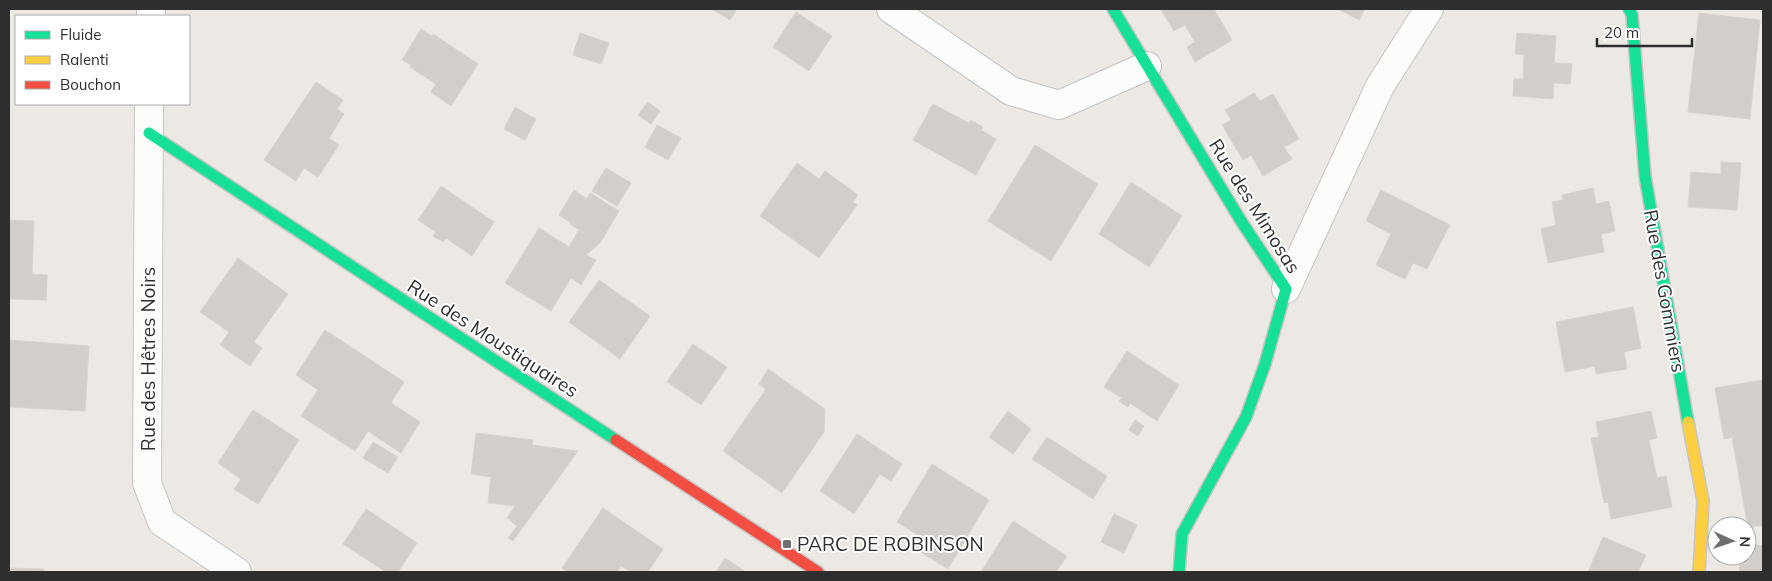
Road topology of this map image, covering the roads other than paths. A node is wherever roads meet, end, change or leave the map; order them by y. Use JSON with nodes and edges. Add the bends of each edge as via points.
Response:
{"nodes":[{"id":1,"x":891,"y":9,"type":"edge"},
{"id":2,"x":1113,"y":9,"type":"edge"},
{"id":3,"x":1429,"y":9,"type":"edge"},
{"id":4,"x":1629,"y":9,"type":"edge"},
{"id":5,"x":1147,"y":66,"type":"junction"},
{"id":6,"x":149,"y":105,"type":"edge"},
{"id":7,"x":149,"y":133,"type":"junction"},
{"id":8,"x":1286,"y":289,"type":"junction"},
{"id":9,"x":236,"y":572,"type":"edge"},
{"id":10,"x":818,"y":572,"type":"edge"},
{"id":11,"x":1179,"y":572,"type":"edge"},
{"id":12,"x":1698,"y":572,"type":"edge"}],
"edges":[{"from":1,"to":5,"type":"street","via":[[1011,90],[1059,105]]},
{"from":2,"to":5,"type":"street","name":"Rue des Mimosas"},
{"from":3,"to":8,"type":"street","via":[[1380,86]]},
{"from":4,"to":12,"type":"street","name":"Rue des Gommiers","via":[[1645,176],[1703,501]]},
{"from":5,"to":8,"type":"street","name":"Rue des Mimosas"},
{"from":6,"to":7,"type":"street","name":"Rue des Hêtres Noirs"},
{"from":7,"to":9,"type":"street","name":"Rue des Hêtres Noirs","via":[[147,483],[162,522]]},
{"from":7,"to":10,"type":"street","name":"Rue des Moustiquaires"},
{"from":8,"to":11,"type":"street","name":"Rue des Mimosas","via":[[1246,417],[1182,534]]}]}
